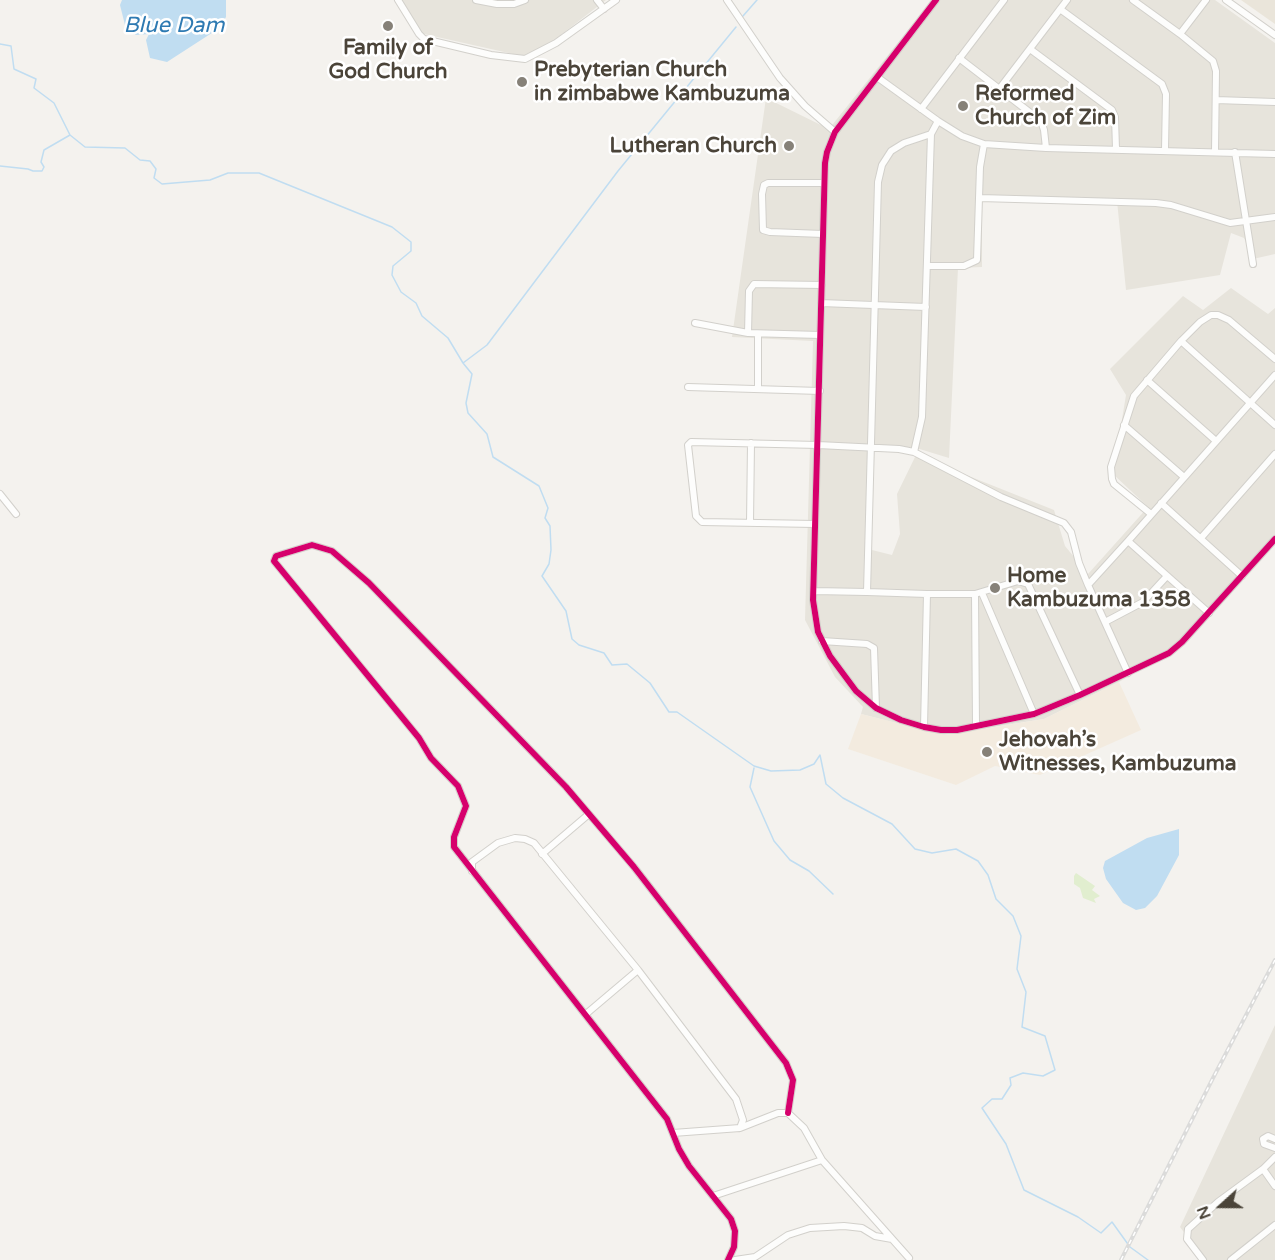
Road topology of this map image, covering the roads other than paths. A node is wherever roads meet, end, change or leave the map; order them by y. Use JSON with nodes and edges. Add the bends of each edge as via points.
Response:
{"nodes":[{"id":1,"x":477,"y":0,"type":"edge"},
{"id":2,"x":525,"y":0,"type":"edge"},
{"id":3,"x":597,"y":0,"type":"edge"},
{"id":4,"x":616,"y":0,"type":"edge"},
{"id":5,"x":727,"y":0,"type":"edge"},
{"id":6,"x":936,"y":0,"type":"edge"},
{"id":7,"x":1004,"y":0,"type":"edge"},
{"id":8,"x":1067,"y":0,"type":"edge"},
{"id":9,"x":1133,"y":0,"type":"edge"},
{"id":10,"x":1206,"y":0,"type":"edge"},
{"id":11,"x":1226,"y":0,"type":"edge"},
{"id":12,"x":401,"y":1,"type":"edge"},
{"id":13,"x":604,"y":9,"type":"junction"},
{"id":14,"x":1060,"y":9,"type":"junction"},
{"id":15,"x":1180,"y":34,"type":"junction"},
{"id":16,"x":1275,"y":35,"type":"edge"},
{"id":17,"x":1030,"y":49,"type":"junction"},
{"id":18,"x":959,"y":58,"type":"junction"},
{"id":19,"x":877,"y":77,"type":"junction"},
{"id":20,"x":1000,"y":88,"type":"junction"},
{"id":21,"x":1216,"y":100,"type":"junction"},
{"id":22,"x":1275,"y":102,"type":"edge"},
{"id":23,"x":921,"y":109,"type":"junction"},
{"id":24,"x":938,"y":122,"type":"junction"},
{"id":25,"x":835,"y":132,"type":"junction"},
{"id":26,"x":931,"y":134,"type":"junction"},
{"id":27,"x":984,"y":144,"type":"junction"},
{"id":28,"x":1046,"y":148,"type":"junction"},
{"id":29,"x":1116,"y":149,"type":"junction"},
{"id":30,"x":1165,"y":150,"type":"junction"},
{"id":31,"x":1215,"y":152,"type":"junction"},
{"id":32,"x":1235,"y":152,"type":"junction"},
{"id":33,"x":1275,"y":154,"type":"edge"},
{"id":34,"x":824,"y":183,"type":"junction"},
{"id":35,"x":980,"y":198,"type":"junction"},
{"id":36,"x":1275,"y":217,"type":"edge"},
{"id":37,"x":1245,"y":223,"type":"junction"},
{"id":38,"x":823,"y":234,"type":"junction"},
{"id":39,"x":1253,"y":264,"type":"dead end"},
{"id":40,"x":927,"y":266,"type":"junction"},
{"id":41,"x":822,"y":285,"type":"junction"},
{"id":42,"x":821,"y":303,"type":"junction"},
{"id":43,"x":876,"y":305,"type":"junction"},
{"id":44,"x":926,"y":307,"type":"junction"},
{"id":45,"x":695,"y":323,"type":"dead end"},
{"id":46,"x":748,"y":333,"type":"junction"},
{"id":47,"x":759,"y":334,"type":"junction"},
{"id":48,"x":820,"y":335,"type":"junction"},
{"id":49,"x":1181,"y":341,"type":"junction"},
{"id":50,"x":1275,"y":359,"type":"edge"},
{"id":51,"x":1275,"y":375,"type":"edge"},
{"id":52,"x":1147,"y":380,"type":"junction"},
{"id":53,"x":688,"y":387,"type":"dead end"},
{"id":54,"x":758,"y":388,"type":"junction"},
{"id":55,"x":820,"y":391,"type":"junction"},
{"id":56,"x":1251,"y":403,"type":"junction"},
{"id":57,"x":1124,"y":425,"type":"junction"},
{"id":58,"x":1275,"y":425,"type":"edge"},
{"id":59,"x":1216,"y":441,"type":"junction"},
{"id":60,"x":751,"y":443,"type":"junction"},
{"id":61,"x":818,"y":445,"type":"junction"},
{"id":62,"x":872,"y":447,"type":"junction"},
{"id":63,"x":914,"y":452,"type":"junction"},
{"id":64,"x":1275,"y":454,"type":"edge"},
{"id":65,"x":1184,"y":477,"type":"junction"},
{"id":66,"x":0,"y":494,"type":"edge"},
{"id":67,"x":1161,"y":503,"type":"junction"},
{"id":68,"x":16,"y":514,"type":"dead end"},
{"id":69,"x":1151,"y":514,"type":"junction"},
{"id":70,"x":750,"y":523,"type":"junction"},
{"id":71,"x":815,"y":524,"type":"junction"},
{"id":72,"x":1201,"y":538,"type":"junction"},
{"id":73,"x":1275,"y":539,"type":"edge"},
{"id":74,"x":1128,"y":541,"type":"junction"},
{"id":75,"x":1167,"y":576,"type":"junction"},
{"id":76,"x":1242,"y":576,"type":"junction"},
{"id":77,"x":1089,"y":585,"type":"junction"},
{"id":78,"x":814,"y":591,"type":"junction"},
{"id":79,"x":867,"y":592,"type":"junction"},
{"id":80,"x":978,"y":593,"type":"junction"},
{"id":81,"x":927,"y":594,"type":"junction"},
{"id":82,"x":1209,"y":613,"type":"junction"},
{"id":83,"x":1105,"y":622,"type":"junction"},
{"id":84,"x":822,"y":641,"type":"junction"},
{"id":85,"x":1128,"y":673,"type":"junction"},
{"id":86,"x":1080,"y":695,"type":"junction"},
{"id":87,"x":876,"y":708,"type":"junction"},
{"id":88,"x":1034,"y":714,"type":"junction"},
{"id":89,"x":976,"y":726,"type":"junction"},
{"id":90,"x":924,"y":727,"type":"junction"},
{"id":91,"x":589,"y":814,"type":"junction"},
{"id":92,"x":542,"y":854,"type":"junction"},
{"id":93,"x":472,"y":872,"type":"junction"},
{"id":94,"x":638,"y":970,"type":"junction"},
{"id":95,"x":586,"y":1014,"type":"junction"},
{"id":96,"x":788,"y":1113,"type":"junction"},
{"id":97,"x":740,"y":1128,"type":"junction"},
{"id":98,"x":673,"y":1133,"type":"junction"},
{"id":99,"x":1275,"y":1139,"type":"edge"},
{"id":100,"x":1275,"y":1148,"type":"edge"},
{"id":101,"x":1275,"y":1156,"type":"edge"},
{"id":102,"x":822,"y":1160,"type":"junction"},
{"id":103,"x":1263,"y":1168,"type":"junction"},
{"id":104,"x":1275,"y":1186,"type":"edge"},
{"id":105,"x":713,"y":1196,"type":"junction"},
{"id":106,"x":1275,"y":1225,"type":"edge"},
{"id":107,"x":892,"y":1239,"type":"junction"},
{"id":108,"x":909,"y":1258,"type":"dead end"},
{"id":109,"x":728,"y":1260,"type":"edge"},
{"id":110,"x":735,"y":1260,"type":"edge"},
{"id":111,"x":1203,"y":1260,"type":"edge"},
{"id":112,"x":1231,"y":1260,"type":"edge"}],
"edges":[{"from":1,"to":2,"type":"street","via":[[497,4]]},
{"from":3,"to":13,"type":"street"},
{"from":4,"to":13,"type":"street"},
{"from":5,"to":25,"type":"street","via":[[780,78]]},
{"from":6,"to":19,"type":"street"},
{"from":7,"to":18,"type":"street"},
{"from":8,"to":14,"type":"street"},
{"from":9,"to":15,"type":"street"},
{"from":10,"to":15,"type":"street"},
{"from":11,"to":16,"type":"street"},
{"from":12,"to":13,"type":"street","via":[[424,39],[519,59],[537,55]]},
{"from":14,"to":17,"type":"street"},
{"from":14,"to":30,"type":"street","via":[[1162,84],[1166,94]]},
{"from":15,"to":21,"type":"street","via":[[1213,61]]},
{"from":17,"to":20,"type":"street"},
{"from":17,"to":29,"type":"street","via":[[1110,107],[1115,117]]},
{"from":18,"to":20,"type":"street"},
{"from":18,"to":23,"type":"street"},
{"from":19,"to":23,"type":"street"},
{"from":19,"to":25,"type":"street"},
{"from":20,"to":28,"type":"street","via":[[1041,121]]},
{"from":21,"to":22,"type":"street"},
{"from":21,"to":31,"type":"street"},
{"from":23,"to":24,"type":"street"},
{"from":24,"to":26,"type":"street"},
{"from":24,"to":27,"type":"street"},
{"from":25,"to":34,"type":"street","via":[[827,152]]},
{"from":26,"to":40,"type":"street"},
{"from":26,"to":43,"type":"street","via":[[897,147],[882,165],[878,182]]},
{"from":27,"to":28,"type":"street"},
{"from":27,"to":35,"type":"street"},
{"from":28,"to":29,"type":"street"},
{"from":29,"to":30,"type":"street"},
{"from":30,"to":31,"type":"street"},
{"from":31,"to":32,"type":"street"},
{"from":32,"to":33,"type":"street"},
{"from":32,"to":37,"type":"street"},
{"from":34,"to":38,"type":"street"},
{"from":34,"to":38,"type":"street","via":[[768,183],[762,194],[763,230]]},
{"from":35,"to":37,"type":"street","via":[[1156,203],[1224,222]]},
{"from":35,"to":40,"type":"street","via":[[977,260],[964,266]]},
{"from":36,"to":37,"type":"street"},
{"from":37,"to":39,"type":"street"},
{"from":38,"to":41,"type":"street"},
{"from":40,"to":44,"type":"street"},
{"from":41,"to":42,"type":"street"},
{"from":41,"to":46,"type":"street","via":[[754,284],[749,291]]},
{"from":42,"to":43,"type":"street"},
{"from":42,"to":48,"type":"street"},
{"from":43,"to":44,"type":"street"},
{"from":43,"to":62,"type":"street"},
{"from":44,"to":63,"type":"street","via":[[922,417]]},
{"from":45,"to":46,"type":"street"},
{"from":46,"to":47,"type":"street"},
{"from":47,"to":48,"type":"street"},
{"from":47,"to":54,"type":"street"},
{"from":48,"to":55,"type":"street"},
{"from":49,"to":50,"type":"street","via":[[1200,321],[1218,315]]},
{"from":49,"to":52,"type":"street"},
{"from":49,"to":56,"type":"street"},
{"from":51,"to":56,"type":"street"},
{"from":52,"to":57,"type":"street","via":[[1131,402]]},
{"from":52,"to":59,"type":"street"},
{"from":53,"to":54,"type":"street"},
{"from":54,"to":55,"type":"street"},
{"from":55,"to":61,"type":"street"},
{"from":56,"to":58,"type":"street"},
{"from":56,"to":59,"type":"street"},
{"from":57,"to":65,"type":"street"},
{"from":57,"to":69,"type":"street","via":[[1111,467],[1112,479]]},
{"from":59,"to":65,"type":"street"},
{"from":60,"to":61,"type":"street"},
{"from":60,"to":70,"type":"street"},
{"from":60,"to":70,"type":"street","via":[[688,445],[696,516],[702,522]]},
{"from":61,"to":62,"type":"street"},
{"from":61,"to":71,"type":"street"},
{"from":62,"to":63,"type":"street"},
{"from":62,"to":79,"type":"street"},
{"from":63,"to":77,"type":"street","via":[[1065,523]]},
{"from":64,"to":72,"type":"street"},
{"from":65,"to":67,"type":"street"},
{"from":66,"to":68,"type":"street"},
{"from":67,"to":69,"type":"street"},
{"from":67,"to":72,"type":"street"},
{"from":69,"to":74,"type":"street"},
{"from":70,"to":71,"type":"street"},
{"from":71,"to":78,"type":"street"},
{"from":72,"to":76,"type":"street"},
{"from":73,"to":76,"type":"street"},
{"from":74,"to":75,"type":"street"},
{"from":74,"to":77,"type":"street"},
{"from":75,"to":82,"type":"street"},
{"from":75,"to":83,"type":"street","via":[[1143,602]]},
{"from":76,"to":82,"type":"street"},
{"from":77,"to":83,"type":"street"},
{"from":78,"to":79,"type":"street"},
{"from":78,"to":84,"type":"street","via":[[815,622]]},
{"from":79,"to":81,"type":"street"},
{"from":80,"to":81,"type":"street"},
{"from":80,"to":86,"type":"street","via":[[1018,581],[1028,584]]},
{"from":80,"to":88,"type":"street"},
{"from":80,"to":89,"type":"street"},
{"from":81,"to":90,"type":"street"},
{"from":82,"to":85,"type":"street","via":[[1169,653]]},
{"from":83,"to":85,"type":"street"},
{"from":84,"to":87,"type":"street","via":[[848,682]]},
{"from":84,"to":87,"type":"street","via":[[867,644],[874,648]]},
{"from":85,"to":86,"type":"street"},
{"from":86,"to":88,"type":"street"},
{"from":87,"to":90,"type":"street"},
{"from":88,"to":89,"type":"street"},
{"from":89,"to":90,"type":"street","via":[[949,730]]},
{"from":91,"to":92,"type":"street"},
{"from":91,"to":93,"type":"street","via":[[369,584],[332,551],[312,545],[276,556],[274,561],[431,758],[458,786],[466,806],[454,847]]},
{"from":91,"to":96,"type":"street","via":[[786,1063],[793,1080]]},
{"from":92,"to":93,"type":"street","via":[[534,843],[515,838],[484,852],[472,862]]},
{"from":92,"to":94,"type":"street"},
{"from":93,"to":95,"type":"street"},
{"from":94,"to":95,"type":"street"},
{"from":94,"to":97,"type":"street","via":[[736,1099],[743,1120]]},
{"from":95,"to":98,"type":"street","via":[[667,1119]]},
{"from":96,"to":97,"type":"street"},
{"from":96,"to":102,"type":"street","via":[[804,1128]]},
{"from":97,"to":98,"type":"street"},
{"from":98,"to":105,"type":"street","via":[[684,1158]]},
{"from":99,"to":100,"type":"street","via":[[1263,1139],[1264,1144]]},
{"from":101,"to":103,"type":"street"},
{"from":102,"to":105,"type":"street"},
{"from":102,"to":107,"type":"street"},
{"from":103,"to":104,"type":"street"},
{"from":103,"to":111,"type":"street","via":[[1188,1229],[1187,1239]]},
{"from":105,"to":109,"type":"street","via":[[731,1219],[735,1232]]},
{"from":106,"to":112,"type":"street"},
{"from":107,"to":108,"type":"street"},
{"from":107,"to":110,"type":"street","via":[[875,1236],[862,1228],[810,1228],[788,1235],[755,1257]]}]}
